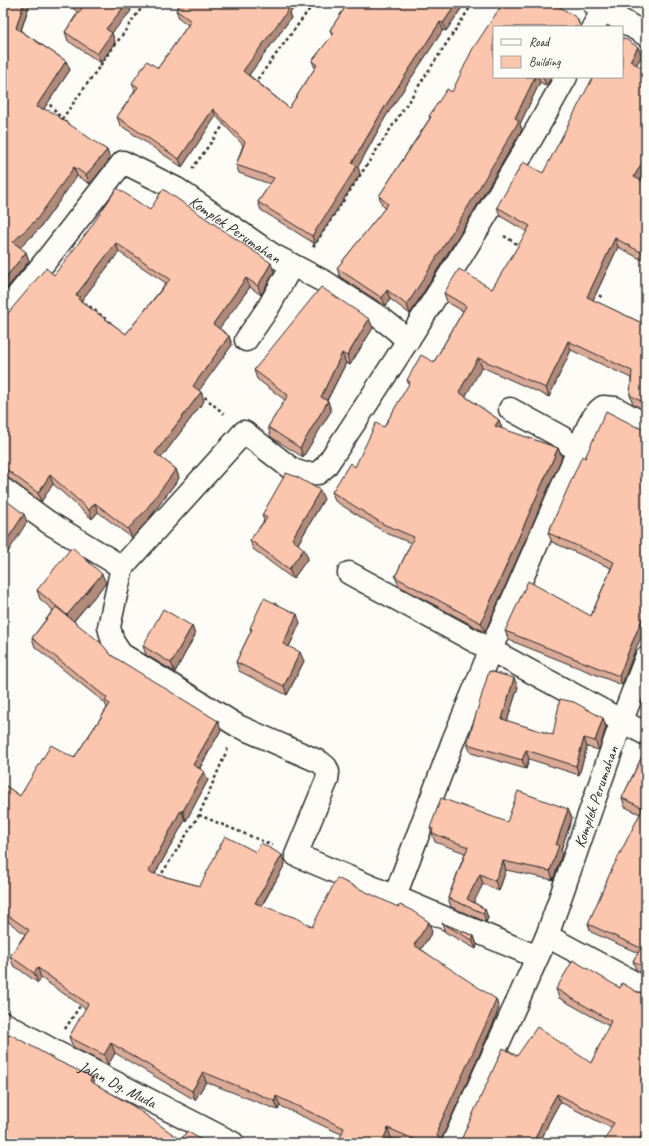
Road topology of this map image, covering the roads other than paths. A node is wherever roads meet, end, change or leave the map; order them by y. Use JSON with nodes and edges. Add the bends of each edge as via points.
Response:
{"nodes":[{"id":1,"x":596,"y":13,"type":"edge"},
{"id":2,"x":646,"y":35,"type":"edge"},
{"id":3,"x":565,"y":78,"type":"edge"},
{"id":4,"x":296,"y":267,"type":"junction"},
{"id":5,"x":3,"y":313,"type":"edge"},
{"id":6,"x":246,"y":340,"type":"dead end"},
{"id":7,"x":408,"y":341,"type":"junction"},
{"id":8,"x":510,"y":409,"type":"dead end"},
{"id":9,"x":646,"y":425,"type":"edge"},
{"id":10,"x":577,"y":453,"type":"junction"},
{"id":11,"x":3,"y":489,"type":"edge"},
{"id":12,"x":122,"y":567,"type":"junction"},
{"id":13,"x":349,"y":573,"type":"dead end"},
{"id":14,"x":491,"y":649,"type":"junction"},
{"id":15,"x":646,"y":658,"type":"edge"},
{"id":16,"x":622,"y":720,"type":"junction"},
{"id":17,"x":646,"y":734,"type":"edge"},
{"id":18,"x":395,"y":896,"type":"junction"},
{"id":19,"x":547,"y":936,"type":"junction"},
{"id":20,"x":537,"y":957,"type":"junction"},
{"id":21,"x":646,"y":989,"type":"edge"},
{"id":22,"x":3,"y":1022,"type":"edge"},
{"id":23,"x":233,"y":1143,"type":"edge"},
{"id":24,"x":453,"y":1143,"type":"edge"}],
"edges":[{"from":1,"to":2,"type":"street"},
{"from":3,"to":7,"type":"street","via":[[482,222]]},
{"from":4,"to":5,"type":"street","name":"Komplek Perumahan","via":[[273,256],[177,189],[123,162]]},
{"from":4,"to":6,"type":"street"},
{"from":4,"to":7,"type":"street","name":"Komplek Perumahan","via":[[325,282],[382,319]]},
{"from":7,"to":12,"type":"street","via":[[326,466],[318,473],[305,474],[293,470],[244,432]]},
{"from":8,"to":10,"type":"street","via":[[562,438]]},
{"from":9,"to":10,"type":"street","via":[[615,408],[603,407],[593,418]]},
{"from":10,"to":14,"type":"street"},
{"from":11,"to":12,"type":"street","via":[[48,522]]},
{"from":12,"to":18,"type":"street","via":[[109,627],[113,642],[121,654],[238,726],[326,767],[327,780],[296,855]]},
{"from":13,"to":14,"type":"street"},
{"from":14,"to":16,"type":"street"},
{"from":14,"to":18,"type":"street","via":[[453,741]]},
{"from":15,"to":16,"type":"street","name":"Komplek Perumahan"},
{"from":16,"to":17,"type":"street"},
{"from":16,"to":19,"type":"street","name":"Komplek Perumahan"},
{"from":18,"to":20,"type":"street"},
{"from":19,"to":20,"type":"street","name":"Komplek Perumahan"},
{"from":19,"to":21,"type":"street"},
{"from":20,"to":24,"type":"street","name":"Komplek Perumahan"},
{"from":22,"to":23,"type":"street","name":"Jalan Dg. Muda"}]}
